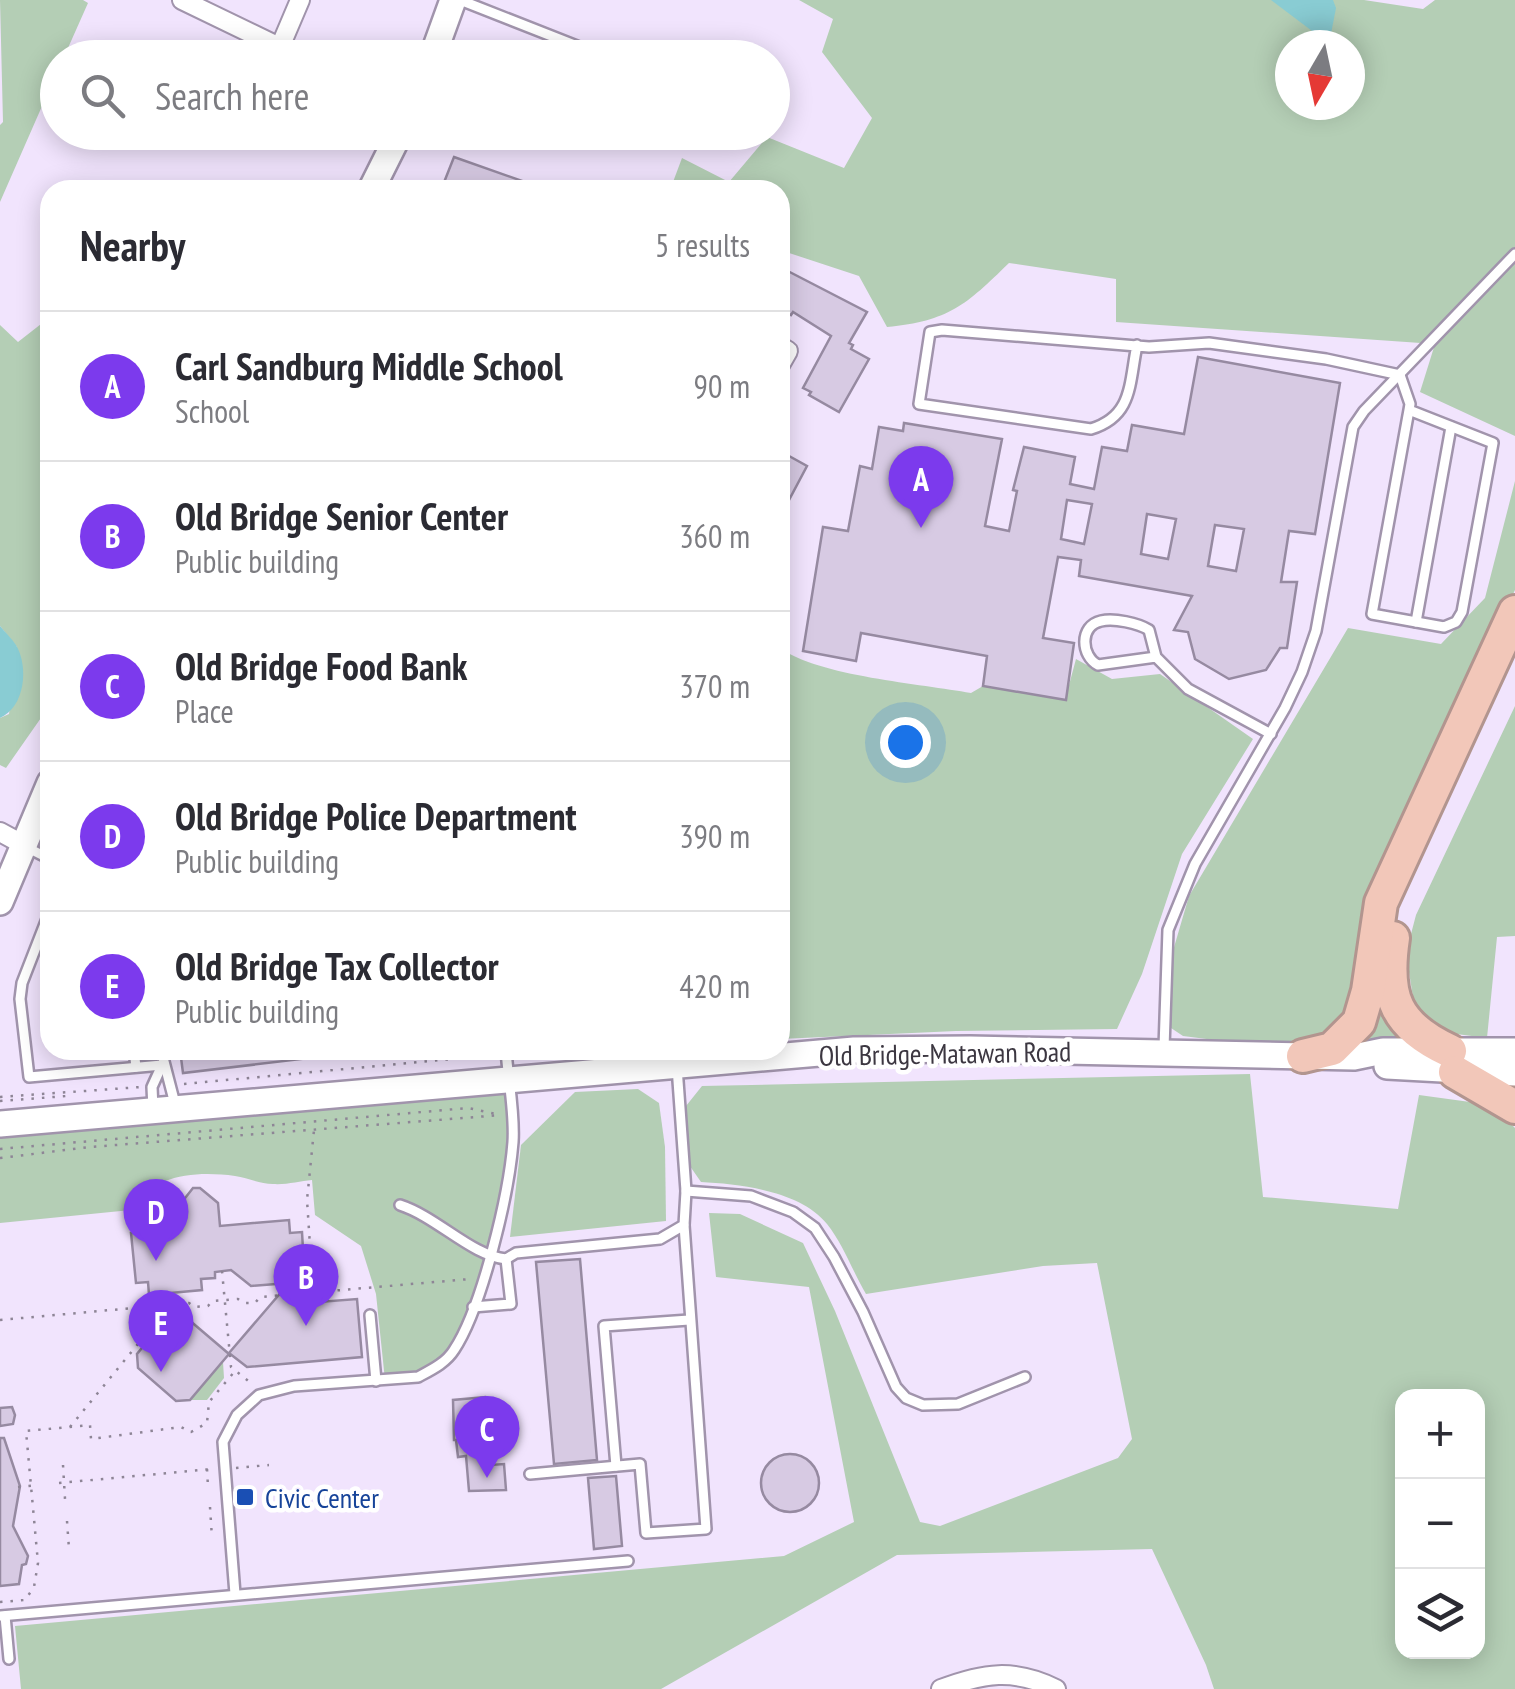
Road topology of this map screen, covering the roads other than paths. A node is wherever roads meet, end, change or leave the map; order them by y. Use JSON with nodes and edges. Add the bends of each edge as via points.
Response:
{"nodes":[{"id":1,"x":182,"y":0,"type":"edge"},
{"id":2,"x":300,"y":0,"type":"edge"},
{"id":3,"x":457,"y":0,"type":"edge"},
{"id":4,"x":267,"y":40,"type":"edge"},
{"id":5,"x":283,"y":40,"type":"edge"},
{"id":6,"x":440,"y":40,"type":"edge"},
{"id":7,"x":562,"y":40,"type":"edge"},
{"id":8,"x":391,"y":150,"type":"edge"},
{"id":9,"x":376,"y":180,"type":"edge"},
{"id":10,"x":1515,"y":254,"type":"edge"},
{"id":11,"x":1137,"y":346,"type":"junction"},
{"id":12,"x":1400,"y":375,"type":"junction"},
{"id":13,"x":1409,"y":410,"type":"junction"},
{"id":14,"x":1451,"y":427,"type":"junction"},
{"id":15,"x":1515,"y":612,"type":"edge"},
{"id":16,"x":1416,"y":622,"type":"junction"},
{"id":17,"x":1156,"y":657,"type":"junction"},
{"id":18,"x":1515,"y":662,"type":"edge"},
{"id":19,"x":1270,"y":734,"type":"junction"},
{"id":20,"x":40,"y":807,"type":"edge"},
{"id":21,"x":0,"y":832,"type":"edge"},
{"id":22,"x":24,"y":845,"type":"junction"},
{"id":23,"x":40,"y":854,"type":"edge"},
{"id":24,"x":0,"y":902,"type":"edge"},
{"id":25,"x":40,"y":937,"type":"edge"},
{"id":26,"x":1515,"y":1051,"type":"edge"},
{"id":27,"x":1164,"y":1053,"type":"junction"},
{"id":28,"x":790,"y":1055,"type":"edge"},
{"id":29,"x":1303,"y":1056,"type":"junction"},
{"id":30,"x":135,"y":1060,"type":"edge"},
{"id":31,"x":162,"y":1060,"type":"edge"},
{"id":32,"x":507,"y":1060,"type":"edge"},
{"id":33,"x":728,"y":1060,"type":"edge"},
{"id":34,"x":1452,"y":1062,"type":"junction"},
{"id":35,"x":677,"y":1064,"type":"junction"},
{"id":36,"x":162,"y":1065,"type":"junction"},
{"id":37,"x":136,"y":1067,"type":"junction"},
{"id":38,"x":1515,"y":1073,"type":"edge"},
{"id":39,"x":508,"y":1080,"type":"junction"},
{"id":40,"x":163,"y":1097,"type":"junction"},
{"id":41,"x":1515,"y":1107,"type":"edge"},
{"id":42,"x":0,"y":1124,"type":"edge"},
{"id":43,"x":686,"y":1191,"type":"junction"},
{"id":44,"x":400,"y":1205,"type":"dead end"},
{"id":45,"x":684,"y":1225,"type":"junction"},
{"id":46,"x":489,"y":1258,"type":"junction"},
{"id":47,"x":506,"y":1259,"type":"junction"},
{"id":48,"x":473,"y":1307,"type":"junction"},
{"id":49,"x":370,"y":1315,"type":"dead end"},
{"id":50,"x":689,"y":1320,"type":"junction"},
{"id":51,"x":1025,"y":1377,"type":"dead end"},
{"id":52,"x":376,"y":1381,"type":"junction"},
{"id":53,"x":616,"y":1466,"type":"junction"},
{"id":54,"x":530,"y":1474,"type":"dead end"},
{"id":55,"x":628,"y":1561,"type":"dead end"},
{"id":56,"x":235,"y":1594,"type":"junction"},
{"id":57,"x":2,"y":1616,"type":"edge"},
{"id":58,"x":9,"y":1659,"type":"dead end"},
{"id":59,"x":941,"y":1689,"type":"edge"},
{"id":60,"x":1056,"y":1689,"type":"edge"}],
"edges":[{"from":1,"to":4,"type":"street"},
{"from":2,"to":5,"type":"street"},
{"from":3,"to":6,"type":"main road"},
{"from":3,"to":7,"type":"lane"},
{"from":8,"to":9,"type":"main road"},
{"from":10,"to":12,"type":"lane"},
{"from":11,"to":11,"type":"lane","via":[[930,332],[919,404],[1091,429],[1123,410]]},
{"from":11,"to":12,"type":"lane","via":[[1209,343]]},
{"from":12,"to":13,"type":"lane"},
{"from":12,"to":19,"type":"lane","via":[[1353,427],[1316,631]]},
{"from":13,"to":14,"type":"lane"},
{"from":13,"to":16,"type":"lane","via":[[1372,614]]},
{"from":14,"to":16,"type":"lane"},
{"from":14,"to":16,"type":"lane","via":[[1493,444],[1462,612],[1444,627]]},
{"from":15,"to":29,"type":"highway","via":[[1381,904],[1360,1022],[1332,1049]]},
{"from":17,"to":17,"type":"lane","via":[[1149,630],[1141,625],[1104,620],[1086,633],[1087,653],[1098,665]]},
{"from":17,"to":19,"type":"lane","via":[[1188,690]]},
{"from":18,"to":34,"type":"highway","via":[[1405,899],[1393,939],[1399,1012]]},
{"from":19,"to":27,"type":"lane","via":[[1194,864],[1168,930]]},
{"from":20,"to":22,"type":"main road"},
{"from":21,"to":22,"type":"street"},
{"from":22,"to":23,"type":"lane"},
{"from":22,"to":24,"type":"main road"},
{"from":25,"to":37,"type":"lane","via":[[20,1000],[29,1077]]},
{"from":26,"to":34,"type":"main road","name":"Old Bridge-Matawan Road"},
{"from":27,"to":28,"type":"main road","name":"Old Bridge-Matawan Road"},
{"from":27,"to":29,"type":"main road","name":"Old Bridge-Matawan Road"},
{"from":29,"to":34,"type":"main road","name":"Old Bridge-Matawan Road","via":[[1354,1057],[1383,1066]]},
{"from":30,"to":37,"type":"lane"},
{"from":31,"to":36,"type":"lane"},
{"from":32,"to":39,"type":"lane"},
{"from":33,"to":35,"type":"main road","name":"Old Bridge-Matawan Road"},
{"from":34,"to":38,"type":"main road","name":"Old Bridge-Matawan Road"},
{"from":34,"to":41,"type":"highway"},
{"from":35,"to":39,"type":"main road","name":"Old Bridge-Matawan Road"},
{"from":35,"to":43,"type":"lane"},
{"from":36,"to":37,"type":"lane"},
{"from":36,"to":40,"type":"lane"},
{"from":36,"to":40,"type":"lane"},
{"from":39,"to":40,"type":"main road","name":"Old Bridge-Matawan Road"},
{"from":39,"to":46,"type":"lane","via":[[513,1140]]},
{"from":40,"to":42,"type":"main road","name":"Old Bridge-Matawan Road"},
{"from":43,"to":45,"type":"lane"},
{"from":43,"to":51,"type":"lane","via":[[761,1198],[815,1228],[906,1398],[923,1405],[958,1404]]},
{"from":44,"to":46,"type":"lane"},
{"from":45,"to":47,"type":"lane","via":[[660,1239]]},
{"from":45,"to":50,"type":"lane"},
{"from":46,"to":47,"type":"lane"},
{"from":46,"to":48,"type":"lane"},
{"from":47,"to":48,"type":"lane","via":[[512,1304]]},
{"from":48,"to":52,"type":"lane","via":[[453,1353],[436,1368]]},
{"from":49,"to":52,"type":"lane"},
{"from":50,"to":53,"type":"lane","via":[[604,1326]]},
{"from":50,"to":53,"type":"lane","via":[[706,1529],[646,1534],[640,1464]]},
{"from":52,"to":56,"type":"lane","via":[[294,1386],[260,1395],[237,1414],[223,1442]]},
{"from":53,"to":54,"type":"lane"},
{"from":55,"to":56,"type":"lane"},
{"from":56,"to":57,"type":"lane"},
{"from":57,"to":58,"type":"lane"},
{"from":59,"to":60,"type":"street","via":[[977,1676],[1030,1676]]}]}
